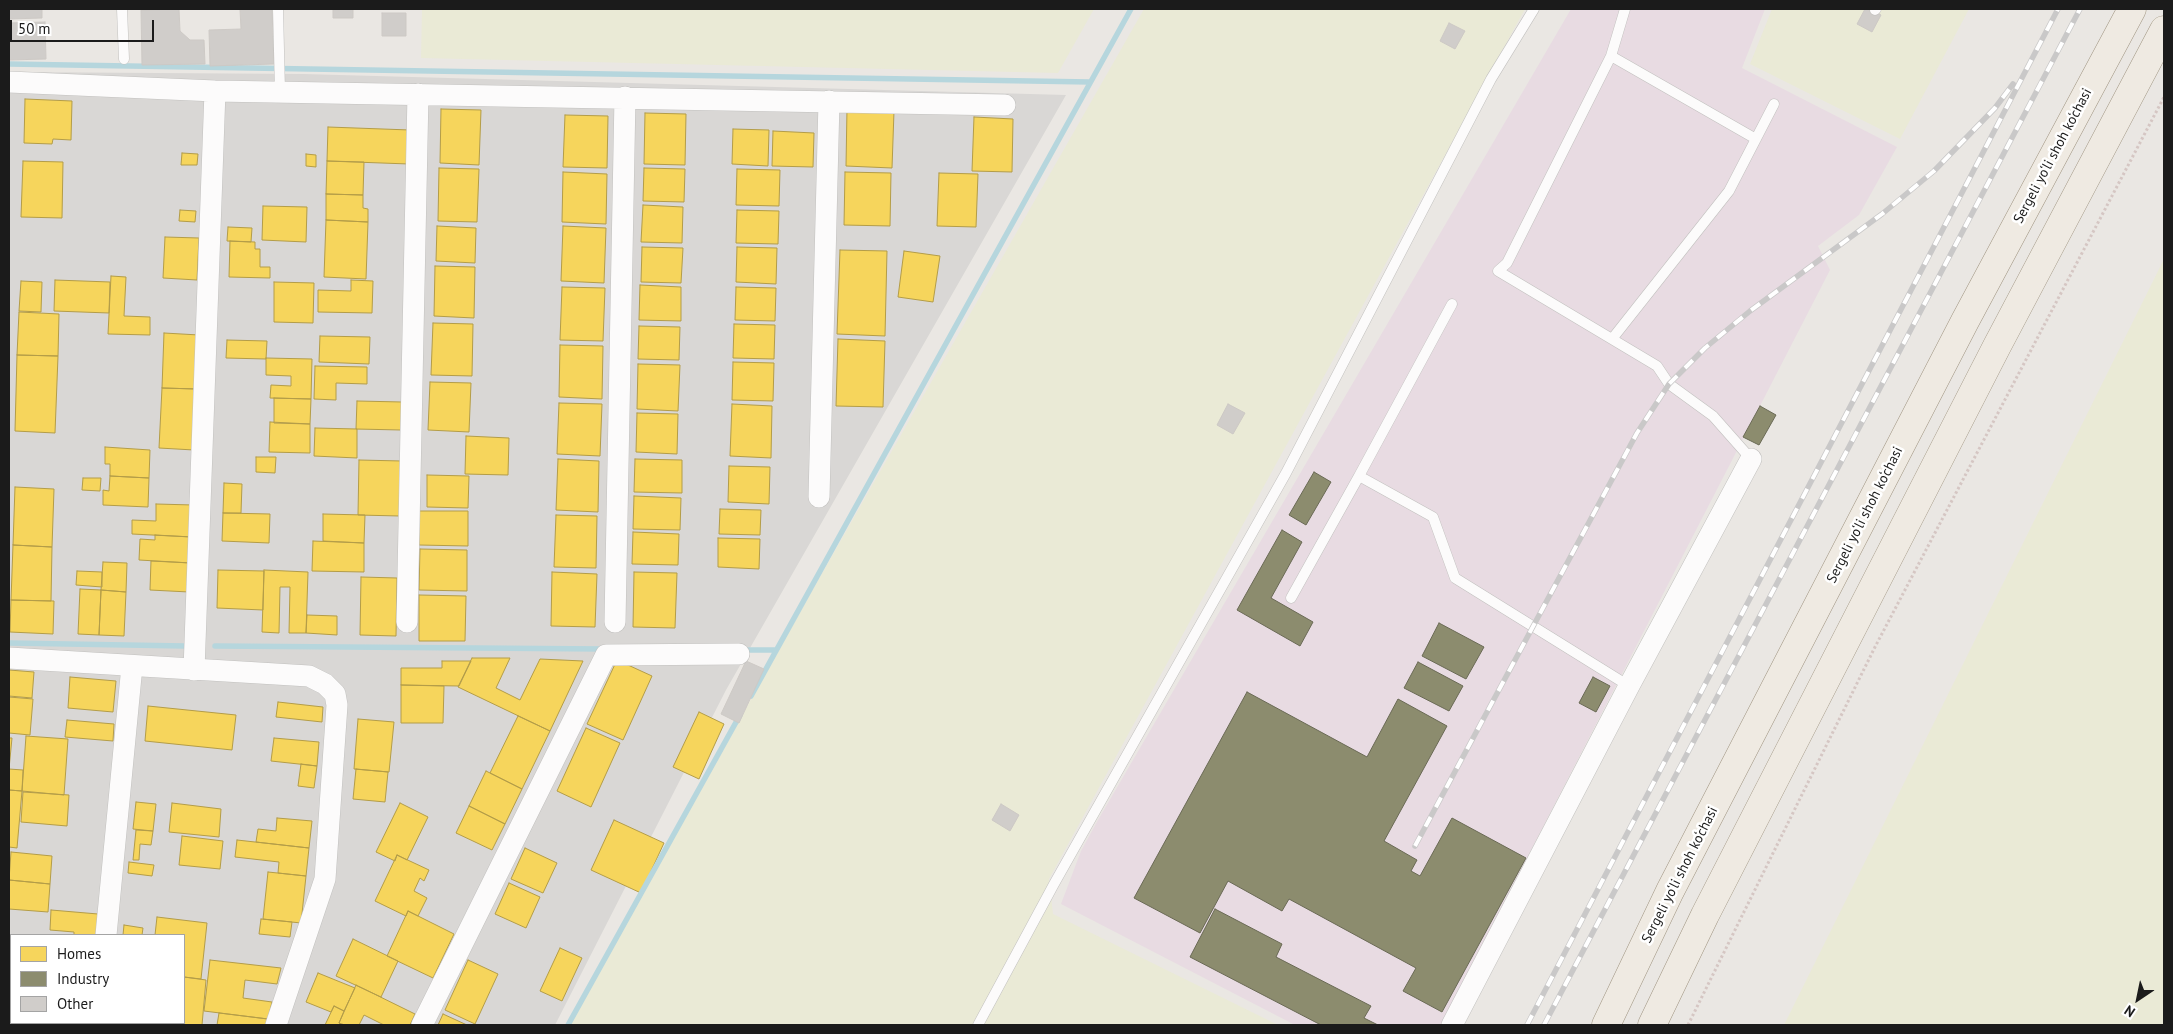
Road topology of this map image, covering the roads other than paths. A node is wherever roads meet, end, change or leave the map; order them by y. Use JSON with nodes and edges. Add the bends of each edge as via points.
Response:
{"nodes":[{"id":1,"x":122,"y":9,"type":"edge"},
{"id":2,"x":278,"y":9,"type":"edge"},
{"id":3,"x":1534,"y":9,"type":"edge"},
{"id":4,"x":1625,"y":9,"type":"edge"},
{"id":5,"x":2132,"y":9,"type":"edge"},
{"id":6,"x":2164,"y":30,"type":"edge"},
{"id":7,"x":1611,"y":56,"type":"junction"},
{"id":8,"x":124,"y":59,"type":"dead end"},
{"id":9,"x":9,"y":82,"type":"edge"},
{"id":10,"x":279,"y":84,"type":"junction"},
{"id":11,"x":215,"y":91,"type":"junction"},
{"id":12,"x":418,"y":94,"type":"junction"},
{"id":13,"x":624,"y":97,"type":"junction"},
{"id":14,"x":829,"y":101,"type":"junction"},
{"id":15,"x":1774,"y":104,"type":"dead end"},
{"id":16,"x":1005,"y":105,"type":"dead end"},
{"id":17,"x":1756,"y":139,"type":"junction"},
{"id":18,"x":1452,"y":304,"type":"dead end"},
{"id":19,"x":1612,"y":339,"type":"junction"},
{"id":20,"x":1751,"y":459,"type":"joint"},
{"id":21,"x":1359,"y":476,"type":"junction"},
{"id":22,"x":820,"y":496,"type":"dead end"},
{"id":23,"x":1291,"y":598,"type":"dead end"},
{"id":24,"x":406,"y":622,"type":"dead end"},
{"id":25,"x":615,"y":622,"type":"dead end"},
{"id":26,"x":739,"y":654,"type":"dead end"},
{"id":27,"x":9,"y":658,"type":"edge"},
{"id":28,"x":132,"y":666,"type":"junction"},
{"id":29,"x":194,"y":670,"type":"junction"},
{"id":30,"x":1629,"y":686,"type":"junction"},
{"id":31,"x":106,"y":934,"type":"edge"},
{"id":32,"x":276,"y":1025,"type":"edge"},
{"id":33,"x":422,"y":1025,"type":"edge"},
{"id":34,"x":978,"y":1025,"type":"edge"},
{"id":35,"x":1452,"y":1025,"type":"edge"},
{"id":36,"x":1606,"y":1025,"type":"edge"},
{"id":37,"x":1652,"y":1025,"type":"edge"}],
"edges":[{"from":1,"to":8,"type":"lane"},
{"from":2,"to":10,"type":"lane"},
{"from":3,"to":34,"type":"lane","via":[[1486,88],[1286,473]]},
{"from":4,"to":7,"type":"lane"},
{"from":5,"to":36,"type":"main road","name":"Sergeli yo‘li shoh ko‘chasi","via":[[1706,821]]},
{"from":6,"to":37,"type":"main road","via":[[1997,346],[1705,915]]},
{"from":7,"to":17,"type":"lane"},
{"from":7,"to":19,"type":"lane","via":[[1506,263],[1498,271]]},
{"from":9,"to":11,"type":"street"},
{"from":10,"to":11,"type":"street"},
{"from":10,"to":12,"type":"street"},
{"from":11,"to":29,"type":"street"},
{"from":12,"to":13,"type":"street"},
{"from":12,"to":24,"type":"street"},
{"from":13,"to":14,"type":"street"},
{"from":13,"to":25,"type":"street"},
{"from":14,"to":16,"type":"street"},
{"from":14,"to":22,"type":"street"},
{"from":15,"to":17,"type":"lane"},
{"from":17,"to":19,"type":"lane","via":[[1729,191]]},
{"from":18,"to":21,"type":"lane"},
{"from":19,"to":20,"type":"lane","via":[[1657,366],[1669,384],[1713,416]]},
{"from":20,"to":30,"type":"street"},
{"from":21,"to":23,"type":"lane"},
{"from":21,"to":30,"type":"lane","via":[[1433,517],[1455,578]]},
{"from":26,"to":33,"type":"street","via":[[606,655]]},
{"from":27,"to":28,"type":"street"},
{"from":28,"to":29,"type":"street"},
{"from":28,"to":31,"type":"street"},
{"from":29,"to":32,"type":"street","via":[[309,676],[325,684],[335,694],[337,705],[324,879]]},
{"from":30,"to":35,"type":"street"}]}
